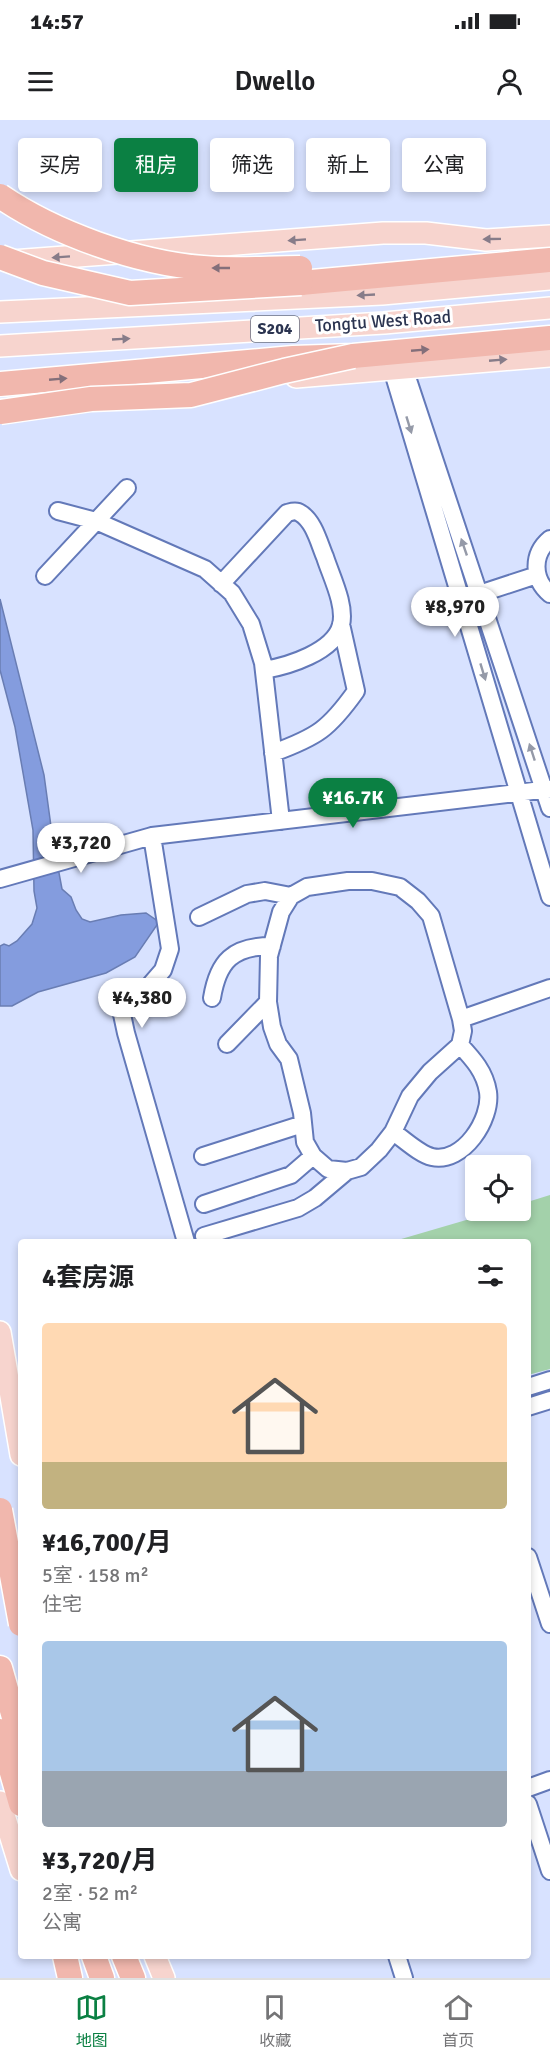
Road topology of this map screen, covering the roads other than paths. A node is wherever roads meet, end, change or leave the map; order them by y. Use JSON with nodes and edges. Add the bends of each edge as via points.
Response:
{"nodes":[{"id":1,"x":0,"y":196,"type":"edge"},
{"id":2,"x":550,"y":236,"type":"edge"},
{"id":3,"x":0,"y":257,"type":"edge"},
{"id":4,"x":550,"y":260,"type":"edge"},
{"id":5,"x":0,"y":262,"type":"edge"},
{"id":6,"x":466,"y":269,"type":"junction"},
{"id":7,"x":550,"y":279,"type":"edge"},
{"id":8,"x":550,"y":308,"type":"edge"},
{"id":9,"x":0,"y":312,"type":"edge"},
{"id":10,"x":550,"y":338,"type":"edge"},
{"id":11,"x":0,"y":346,"type":"edge"},
{"id":12,"x":353,"y":356,"type":"junction"},
{"id":13,"x":550,"y":356,"type":"edge"},
{"id":14,"x":398,"y":368,"type":"junction"},
{"id":15,"x":0,"y":384,"type":"edge"},
{"id":16,"x":0,"y":403,"type":"edge"},
{"id":17,"x":0,"y":412,"type":"edge"},
{"id":18,"x":127,"y":488,"type":"dead end"},
{"id":19,"x":58,"y":511,"type":"dead end"},
{"id":20,"x":96,"y":521,"type":"junction"},
{"id":21,"x":550,"y":539,"type":"edge"},
{"id":22,"x":537,"y":575,"type":"junction"},
{"id":23,"x":45,"y":576,"type":"dead end"},
{"id":24,"x":221,"y":584,"type":"junction"},
{"id":25,"x":479,"y":594,"type":"junction"},
{"id":26,"x":550,"y":594,"type":"edge"},
{"id":27,"x":341,"y":624,"type":"junction"},
{"id":28,"x":264,"y":669,"type":"junction"},
{"id":29,"x":273,"y":753,"type":"junction"},
{"id":30,"x":547,"y":789,"type":"edge"},
{"id":31,"x":519,"y":792,"type":"junction"},
{"id":32,"x":550,"y":808,"type":"edge"},
{"id":33,"x":281,"y":821,"type":"junction"},
{"id":34,"x":153,"y":836,"type":"junction"},
{"id":35,"x":0,"y":879,"type":"edge"},
{"id":36,"x":291,"y":896,"type":"junction"},
{"id":37,"x":550,"y":897,"type":"edge"},
{"id":38,"x":199,"y":917,"type":"dead end"},
{"id":39,"x":272,"y":946,"type":"junction"},
{"id":40,"x":550,"y":988,"type":"edge"},
{"id":41,"x":212,"y":998,"type":"dead end"},
{"id":42,"x":268,"y":1002,"type":"junction"},
{"id":43,"x":461,"y":1018,"type":"junction"},
{"id":44,"x":227,"y":1044,"type":"dead end"},
{"id":45,"x":460,"y":1045,"type":"junction"},
{"id":46,"x":303,"y":1124,"type":"junction"},
{"id":47,"x":393,"y":1132,"type":"junction"},
{"id":48,"x":203,"y":1156,"type":"dead end"},
{"id":49,"x":313,"y":1156,"type":"junction"},
{"id":50,"x":347,"y":1171,"type":"junction"},
{"id":51,"x":204,"y":1204,"type":"dead end"},
{"id":52,"x":204,"y":1236,"type":"dead end"},
{"id":53,"x":185,"y":1239,"type":"edge"},
{"id":54,"x":0,"y":1332,"type":"edge"},
{"id":55,"x":550,"y":1380,"type":"edge"},
{"id":56,"x":531,"y":1386,"type":"edge"},
{"id":57,"x":550,"y":1400,"type":"edge"},
{"id":58,"x":531,"y":1406,"type":"edge"},
{"id":59,"x":18,"y":1437,"type":"edge"},
{"id":60,"x":0,"y":1510,"type":"edge"},
{"id":61,"x":18,"y":1546,"type":"edge"},
{"id":62,"x":0,"y":1552,"type":"edge"},
{"id":63,"x":531,"y":1566,"type":"edge"},
{"id":64,"x":18,"y":1568,"type":"edge"},
{"id":65,"x":0,"y":1574,"type":"edge"},
{"id":66,"x":18,"y":1604,"type":"edge"},
{"id":67,"x":550,"y":1624,"type":"edge"},
{"id":68,"x":0,"y":1668,"type":"edge"},
{"id":69,"x":0,"y":1731,"type":"edge"},
{"id":70,"x":18,"y":1732,"type":"edge"},
{"id":71,"x":550,"y":1780,"type":"edge"},
{"id":72,"x":531,"y":1787,"type":"edge"},
{"id":73,"x":18,"y":1794,"type":"edge"},
{"id":74,"x":0,"y":1802,"type":"edge"},
{"id":75,"x":531,"y":1813,"type":"edge"},
{"id":76,"x":18,"y":1860,"type":"edge"},
{"id":77,"x":550,"y":1871,"type":"edge"},
{"id":78,"x":54,"y":1959,"type":"edge"},
{"id":79,"x":66,"y":1959,"type":"edge"},
{"id":80,"x":95,"y":1959,"type":"edge"},
{"id":81,"x":125,"y":1959,"type":"edge"},
{"id":82,"x":156,"y":1959,"type":"edge"},
{"id":83,"x":398,"y":1959,"type":"edge"},
{"id":84,"x":62,"y":1978,"type":"edge"},
{"id":85,"x":70,"y":1978,"type":"edge"},
{"id":86,"x":102,"y":1978,"type":"edge"},
{"id":87,"x":133,"y":1978,"type":"edge"},
{"id":88,"x":164,"y":1978,"type":"edge"},
{"id":89,"x":404,"y":1978,"type":"edge"}],
"edges":[{"from":6,"to":1,"type":"highway","one_way":true,"bridge":true,"via":[[382,265],[203,268],[90,242]]},
{"from":2,"to":5,"type":"main road","one_way":true,"via":[[486,240],[383,233]]},
{"from":3,"to":6,"type":"highway","bridge":true,"via":[[43,273],[130,293]]},
{"from":4,"to":6,"type":"highway"},
{"from":7,"to":9,"type":"main road","name":"Tongtu West Road","number":"S204","one_way":true,"via":[[382,294]]},
{"from":11,"to":8,"type":"main road","name":"Tongtu West Road","number":"S204","one_way":true,"via":[[384,323]]},
{"from":12,"to":10,"type":"highway","one_way":true},
{"from":15,"to":12,"type":"highway","one_way":true,"bridge":true},
{"from":12,"to":17,"type":"highway","bridge":true,"via":[[191,395],[91,399]]},
{"from":14,"to":13,"type":"main road","one_way":true},
{"from":14,"to":16,"type":"main road"},
{"from":25,"to":14,"type":"street","one_way":true},
{"from":14,"to":31,"type":"street","one_way":true},
{"from":18,"to":20,"type":"street"},
{"from":19,"to":20,"type":"street"},
{"from":20,"to":23,"type":"street"},
{"from":20,"to":24,"type":"street","via":[[205,568]]},
{"from":21,"to":22,"type":"street","via":[[537,558]]},
{"from":22,"to":25,"type":"street"},
{"from":22,"to":26,"type":"street"},
{"from":24,"to":27,"type":"street","via":[[286,513],[296,512],[315,532],[340,598]]},
{"from":24,"to":28,"type":"street","via":[[232,593],[250,624]]},
{"from":30,"to":25,"type":"street","one_way":true},
{"from":27,"to":28,"type":"street","via":[[335,637],[321,650],[284,667]]},
{"from":27,"to":29,"type":"street","via":[[357,691],[330,725]]},
{"from":28,"to":29,"type":"street"},
{"from":29,"to":33,"type":"street"},
{"from":30,"to":31,"type":"street"},
{"from":30,"to":32,"type":"street"},
{"from":31,"to":33,"type":"street"},
{"from":31,"to":37,"type":"street"},
{"from":33,"to":34,"type":"street"},
{"from":34,"to":35,"type":"street"},
{"from":34,"to":53,"type":"street","via":[[170,950],[163,970],[150,985],[120,1005]]},
{"from":36,"to":38,"type":"street","via":[[265,891],[247,894]]},
{"from":36,"to":39,"type":"street","via":[[281,912]]},
{"from":36,"to":43,"type":"street","via":[[308,887],[348,881],[400,887],[431,916]]},
{"from":39,"to":41,"type":"street","via":[[254,946],[234,954],[216,977]]},
{"from":39,"to":42,"type":"street"},
{"from":40,"to":43,"type":"street"},
{"from":42,"to":44,"type":"street"},
{"from":42,"to":46,"type":"street","via":[[278,1044],[289,1059]]},
{"from":43,"to":45,"type":"street"},
{"from":45,"to":47,"type":"street","via":[[410,1096]]},
{"from":45,"to":47,"type":"street","via":[[484,1074],[489,1094],[485,1119],[467,1147],[441,1158],[429,1156]]},
{"from":46,"to":48,"type":"street"},
{"from":46,"to":49,"type":"street","via":[[305,1142]]},
{"from":47,"to":50,"type":"street","via":[[361,1167]]},
{"from":49,"to":50,"type":"street","via":[[328,1169]]},
{"from":49,"to":51,"type":"street","via":[[291,1175]]},
{"from":50,"to":52,"type":"street","via":[[298,1208]]},
{"from":54,"to":59,"type":"main road"},
{"from":55,"to":56,"type":"street"},
{"from":57,"to":58,"type":"street"},
{"from":60,"to":66,"type":"highway","bridge":true},
{"from":61,"to":62,"type":"street"},
{"from":63,"to":67,"type":"street"},
{"from":64,"to":65,"type":"street"},
{"from":68,"to":70,"type":"highway"},
{"from":69,"to":73,"type":"highway"},
{"from":71,"to":72,"type":"street"},
{"from":74,"to":76,"type":"main road"},
{"from":75,"to":77,"type":"street"},
{"from":78,"to":84,"type":"main road"},
{"from":79,"to":85,"type":"highway"},
{"from":80,"to":86,"type":"highway"},
{"from":81,"to":87,"type":"highway"},
{"from":82,"to":88,"type":"main road"},
{"from":83,"to":89,"type":"street"}]}
